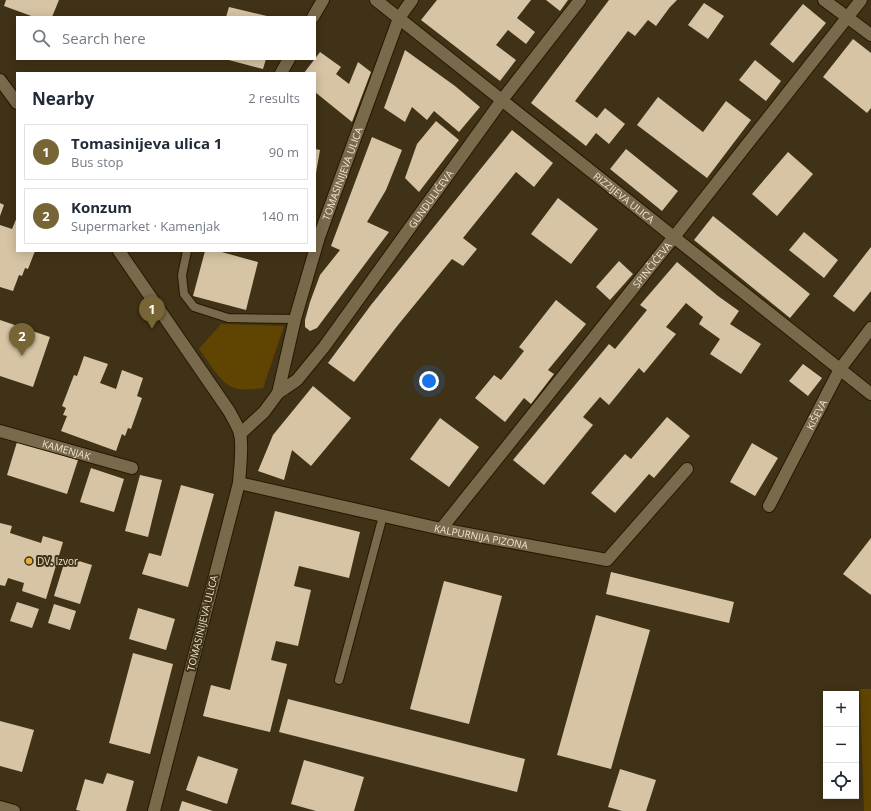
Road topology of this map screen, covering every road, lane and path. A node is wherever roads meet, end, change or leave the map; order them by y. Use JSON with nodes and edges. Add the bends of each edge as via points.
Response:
{"nodes":[{"id":1,"x":323,"y":0,"type":"edge"},
{"id":2,"x":376,"y":0,"type":"edge"},
{"id":3,"x":412,"y":0,"type":"edge"},
{"id":4,"x":580,"y":0,"type":"edge"},
{"id":5,"x":824,"y":0,"type":"edge"},
{"id":6,"x":861,"y":0,"type":"edge"},
{"id":7,"x":314,"y":16,"type":"edge"},
{"id":8,"x":847,"y":17,"type":"junction"},
{"id":9,"x":399,"y":18,"type":"junction"},
{"id":10,"x":871,"y":35,"type":"edge"},
{"id":11,"x":288,"y":60,"type":"edge"},
{"id":12,"x":282,"y":72,"type":"edge"},
{"id":13,"x":0,"y":80,"type":"edge"},
{"id":14,"x":502,"y":100,"type":"junction"},
{"id":15,"x":16,"y":102,"type":"edge"},
{"id":16,"x":674,"y":237,"type":"junction"},
{"id":17,"x":316,"y":250,"type":"edge"},
{"id":18,"x":120,"y":252,"type":"edge"},
{"id":19,"x":187,"y":252,"type":"edge"},
{"id":20,"x":315,"y":252,"type":"edge"},
{"id":21,"x":295,"y":319,"type":"junction"},
{"id":22,"x":871,"y":328,"type":"edge"},
{"id":23,"x":840,"y":370,"type":"junction"},
{"id":24,"x":278,"y":393,"type":"junction"},
{"id":25,"x":871,"y":394,"type":"edge"},
{"id":26,"x":0,"y":431,"type":"edge"},
{"id":27,"x":240,"y":434,"type":"junction"},
{"id":28,"x":132,"y":468,"type":"dead end"},
{"id":29,"x":687,"y":469,"type":"dead end"},
{"id":30,"x":239,"y":483,"type":"junction"},
{"id":31,"x":769,"y":506,"type":"dead end"},
{"id":32,"x":383,"y":516,"type":"junction"},
{"id":33,"x":441,"y":529,"type":"junction"},
{"id":34,"x":339,"y":680,"type":"dead end"},
{"id":35,"x":0,"y":807,"type":"edge"},
{"id":36,"x":14,"y":811,"type":"edge"},
{"id":37,"x":154,"y":811,"type":"edge"}],
"edges":[{"from":1,"to":7,"type":"street"},
{"from":2,"to":9,"type":"street","name":"RIZZIJEVA ULICA"},
{"from":3,"to":9,"type":"street","name":"TOMASINIJEVA ULICA"},
{"from":4,"to":14,"type":"street","name":"GUNDULIĆEVA"},
{"from":5,"to":8,"type":"street"},
{"from":6,"to":8,"type":"street","name":"SPINČIĆEVA"},
{"from":8,"to":10,"type":"street"},
{"from":8,"to":16,"type":"street","name":"SPINČIĆEVA"},
{"from":9,"to":14,"type":"street","name":"RIZZIJEVA ULICA"},
{"from":9,"to":17,"type":"street","name":"TOMASINIJEVA ULICA"},
{"from":11,"to":12,"type":"street"},
{"from":13,"to":15,"type":"street"},
{"from":14,"to":16,"type":"street","name":"RIZZIJEVA ULICA"},
{"from":14,"to":24,"type":"street","name":"GUNDULIĆEVA","via":[[324,347],[297,380]]},
{"from":16,"to":23,"type":"street","name":"RIZZIJEVA ULICA"},
{"from":16,"to":33,"type":"street","name":"SPINČIĆEVA"},
{"from":18,"to":27,"type":"street","name":"TOMASINIJEVA ULICA","via":[[236,423]]},
{"from":19,"to":21,"type":"lane","via":[[182,275],[184,294],[194,307],[228,318]]},
{"from":20,"to":21,"type":"street","name":"TOMASINIJEVA ULICA"},
{"from":21,"to":24,"type":"street","name":"TOMASINIJEVA ULICA"},
{"from":22,"to":23,"type":"street","name":"KIŠEVA"},
{"from":23,"to":25,"type":"street","name":"RIZZIJEVA ULICA"},
{"from":23,"to":31,"type":"street","name":"KIŠEVA"},
{"from":24,"to":27,"type":"street","name":"TOMASINIJEVA ULICA","via":[[264,412]]},
{"from":26,"to":28,"type":"street","name":"KAMENJAK"},
{"from":27,"to":30,"type":"street","name":"TOMASINIJEVA ULICA"},
{"from":29,"to":33,"type":"street","name":"KALPURNIJA PIZONA","via":[[607,560]]},
{"from":30,"to":32,"type":"street","name":"KALPURNIJA PIZONA"},
{"from":30,"to":37,"type":"street","name":"TOMASINIJEVA ULICA"},
{"from":32,"to":33,"type":"street","name":"KALPURNIJA PIZONA"},
{"from":32,"to":34,"type":"lane"},
{"from":35,"to":36,"type":"street"}]}
